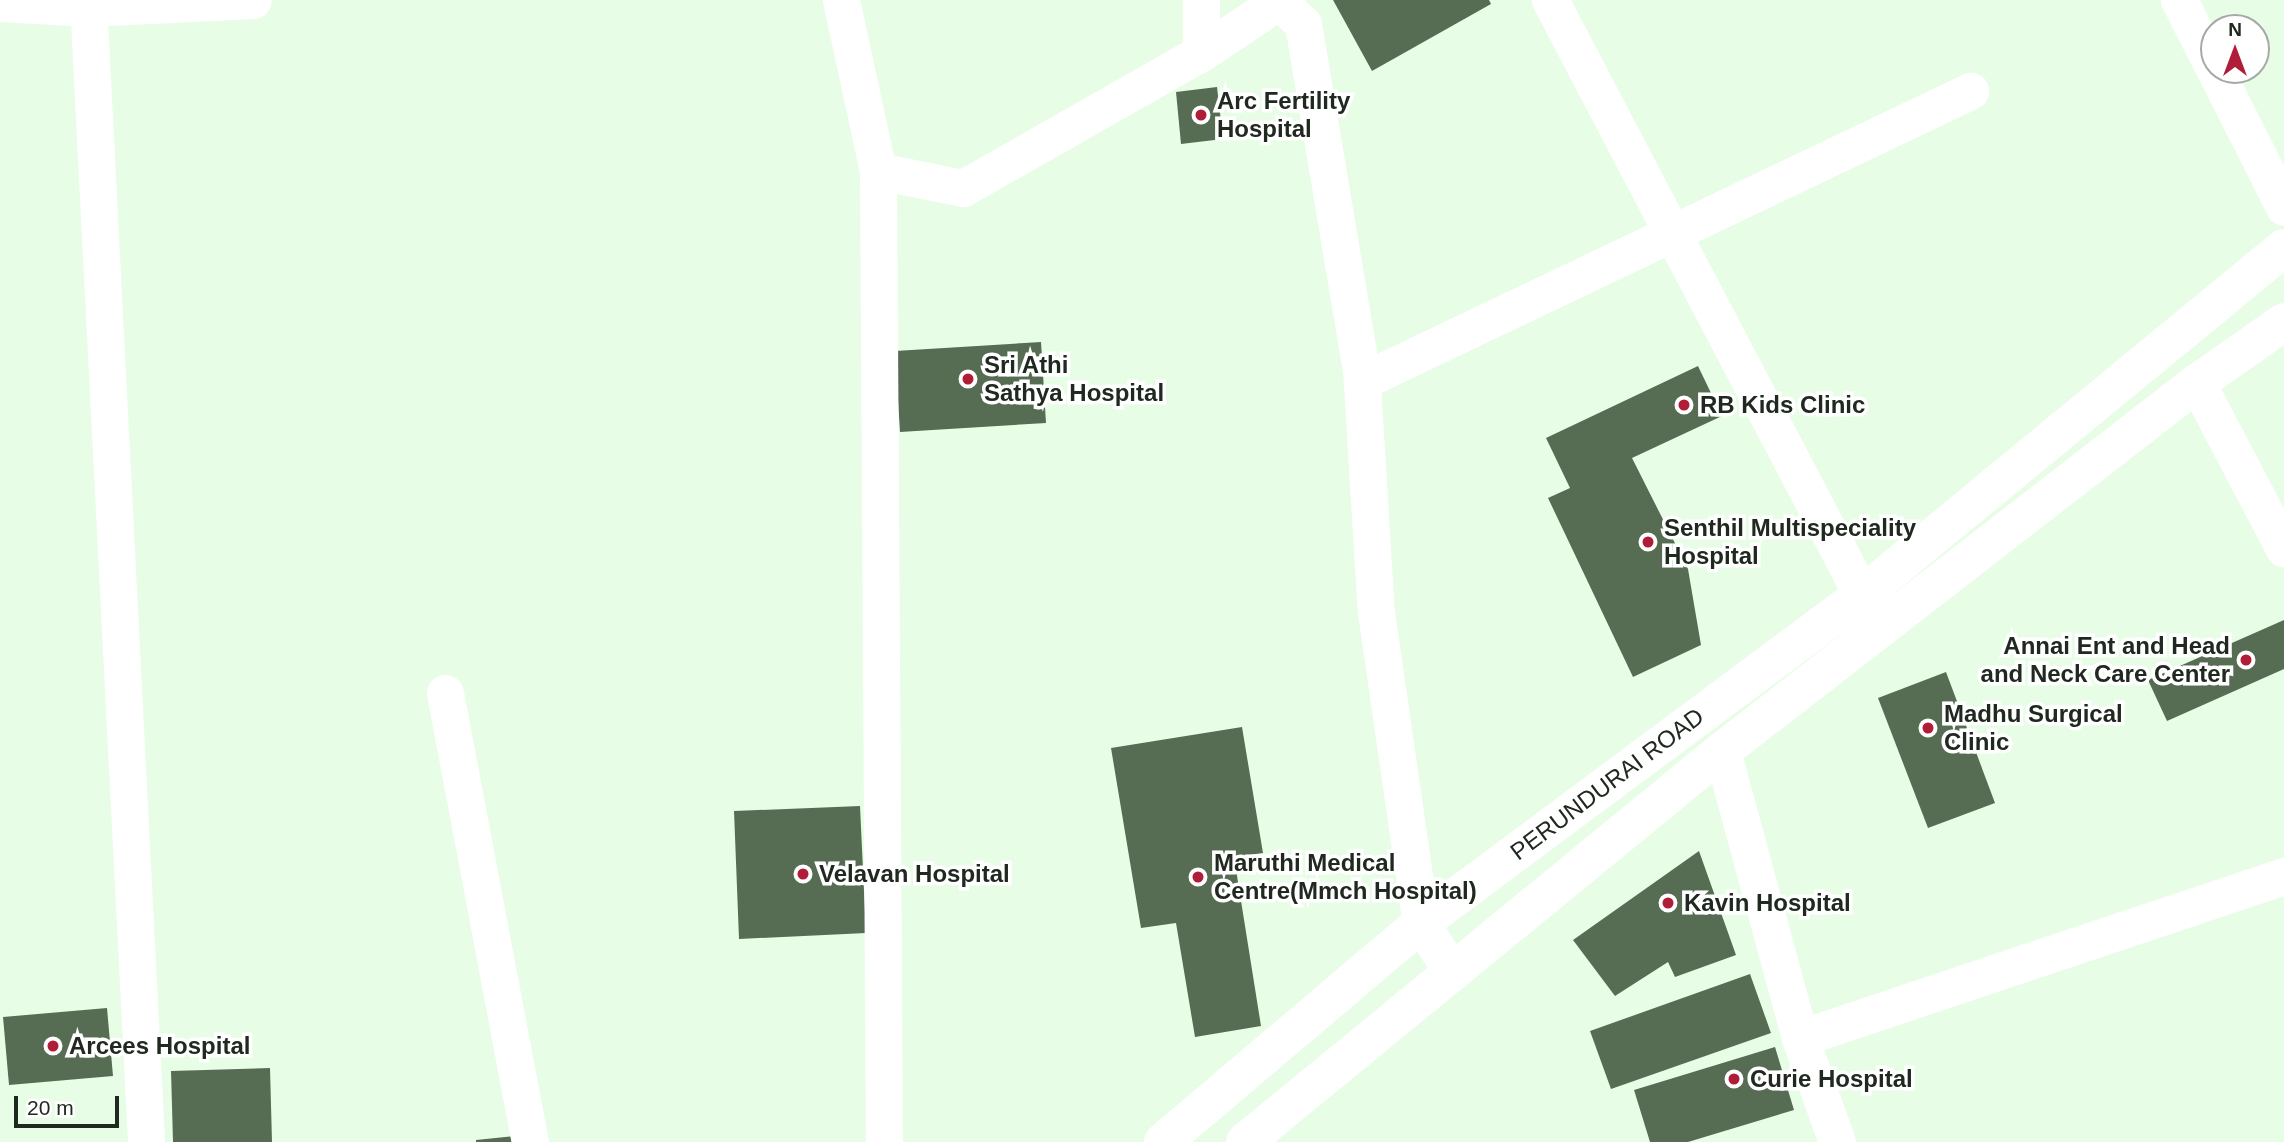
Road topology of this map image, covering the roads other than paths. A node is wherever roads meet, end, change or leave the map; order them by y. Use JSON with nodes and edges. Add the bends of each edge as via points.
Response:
{"nodes":[{"id":1,"x":253,"y":0,"type":"edge"},
{"id":2,"x":841,"y":0,"type":"edge"},
{"id":3,"x":1201,"y":0,"type":"edge"},
{"id":4,"x":1550,"y":0,"type":"edge"},
{"id":5,"x":2179,"y":0,"type":"edge"},
{"id":6,"x":0,"y":3,"type":"edge"},
{"id":7,"x":89,"y":4,"type":"edge"},
{"id":8,"x":2200,"y":41,"type":"edge"},
{"id":9,"x":1200,"y":53,"type":"junction"},
{"id":10,"x":2222,"y":84,"type":"edge"},
{"id":11,"x":1970,"y":91,"type":"dead end"},
{"id":12,"x":878,"y":171,"type":"junction"},
{"id":13,"x":2284,"y":207,"type":"edge"},
{"id":14,"x":1672,"y":231,"type":"junction"},
{"id":15,"x":2284,"y":248,"type":"edge"},
{"id":16,"x":2284,"y":322,"type":"edge"},
{"id":17,"x":1362,"y":381,"type":"junction"},
{"id":18,"x":2197,"y":383,"type":"junction"},
{"id":19,"x":2284,"y":549,"type":"edge"},
{"id":20,"x":1862,"y":594,"type":"junction"},
{"id":21,"x":445,"y":693,"type":"dead end"},
{"id":22,"x":1722,"y":751,"type":"junction"},
{"id":23,"x":2284,"y":876,"type":"edge"},
{"id":24,"x":1421,"y":923,"type":"junction"},
{"id":25,"x":1452,"y":972,"type":"junction"},
{"id":26,"x":1800,"y":1038,"type":"junction"},
{"id":27,"x":146,"y":1142,"type":"edge"},
{"id":28,"x":530,"y":1142,"type":"edge"},
{"id":29,"x":884,"y":1142,"type":"edge"},
{"id":30,"x":1163,"y":1142,"type":"edge"},
{"id":31,"x":1245,"y":1142,"type":"edge"},
{"id":32,"x":1838,"y":1142,"type":"edge"}],
"edges":[{"from":1,"to":7,"type":"street"},
{"from":2,"to":12,"type":"street"},
{"from":3,"to":9,"type":"street"},
{"from":4,"to":14,"type":"street"},
{"from":5,"to":8,"type":"street"},
{"from":6,"to":7,"type":"street"},
{"from":7,"to":27,"type":"street"},
{"from":9,"to":12,"type":"street","via":[[963,188]]},
{"from":9,"to":17,"type":"street","via":[[1279,1],[1303,24]]},
{"from":10,"to":13,"type":"street"},
{"from":11,"to":14,"type":"street"},
{"from":12,"to":29,"type":"street"},
{"from":14,"to":17,"type":"street"},
{"from":14,"to":20,"type":"street"},
{"from":15,"to":20,"type":"main road","name":"PERUNDURAI ROAD"},
{"from":16,"to":18,"type":"main road"},
{"from":17,"to":24,"type":"street","via":[[1376,612]]},
{"from":18,"to":19,"type":"street"},
{"from":18,"to":22,"type":"main road"},
{"from":20,"to":24,"type":"main road","name":"PERUNDURAI ROAD"},
{"from":21,"to":28,"type":"street"},
{"from":22,"to":25,"type":"main road"},
{"from":22,"to":26,"type":"street"},
{"from":23,"to":26,"type":"street"},
{"from":24,"to":25,"type":"street"},
{"from":24,"to":30,"type":"main road","name":"PERUNDURAI ROAD"},
{"from":25,"to":31,"type":"main road"},
{"from":26,"to":32,"type":"street"}]}
